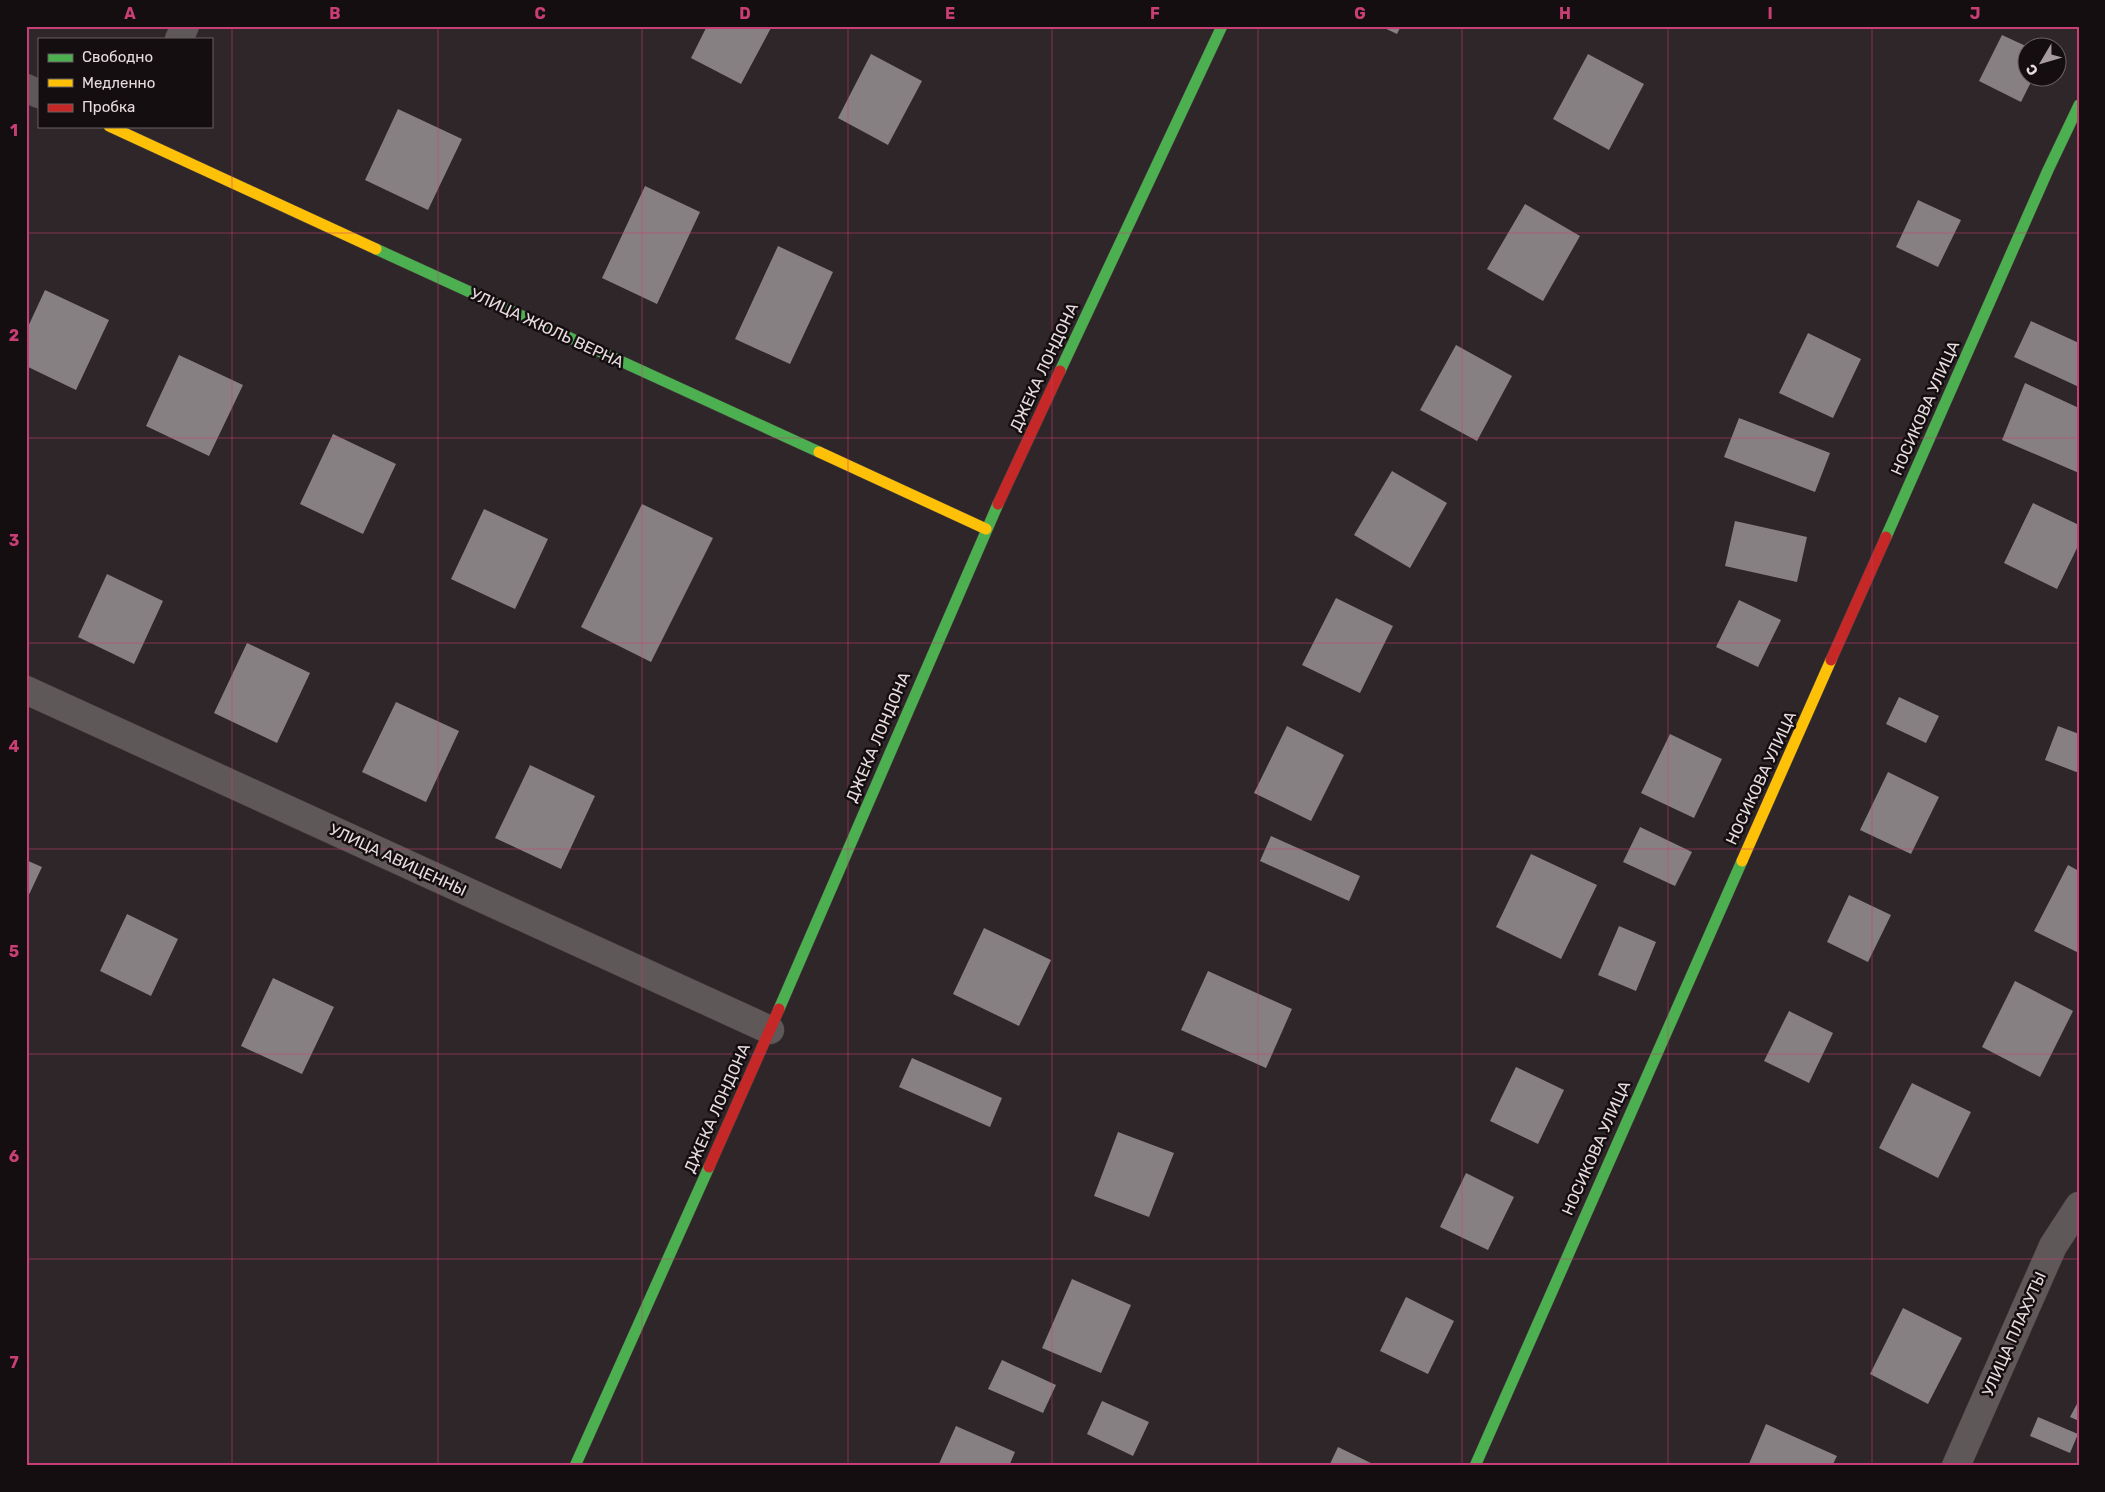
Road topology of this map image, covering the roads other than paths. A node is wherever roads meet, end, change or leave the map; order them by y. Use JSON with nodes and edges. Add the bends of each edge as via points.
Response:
{"nodes":[{"id":1,"x":185,"y":26,"type":"edge"},
{"id":2,"x":1222,"y":26,"type":"edge"},
{"id":3,"x":179,"y":38,"type":"edge"},
{"id":4,"x":26,"y":88,"type":"edge"},
{"id":5,"x":38,"y":94,"type":"edge"},
{"id":6,"x":2079,"y":105,"type":"edge"},
{"id":7,"x":117,"y":128,"type":"edge"},
{"id":8,"x":136,"y":132,"type":"edge"},
{"id":9,"x":986,"y":529,"type":"junction"},
{"id":10,"x":26,"y":690,"type":"edge"},
{"id":11,"x":770,"y":1030,"type":"junction"},
{"id":12,"x":2079,"y":1206,"type":"edge"},
{"id":13,"x":574,"y":1466,"type":"edge"},
{"id":14,"x":1475,"y":1466,"type":"edge"},
{"id":15,"x":1956,"y":1466,"type":"edge"}],
"edges":[{"from":1,"to":3,"type":"street"},
{"from":2,"to":9,"type":"street","name":"ДЖЕКА ЛОНДОНА"},
{"from":4,"to":5,"type":"street"},
{"from":6,"to":14,"type":"street","name":"НОСИКОВА УЛИЦА","via":[[1682,990]]},
{"from":7,"to":8,"type":"street","name":"УЛИЦА ЖЮЛЬ ВЕРНА"},
{"from":8,"to":9,"type":"street","name":"УЛИЦА ЖЮЛЬ ВЕРНА"},
{"from":9,"to":11,"type":"street","name":"ДЖЕКА ЛОНДОНА"},
{"from":10,"to":11,"type":"street","name":"УЛИЦА АВИЦЕННЫ"},
{"from":11,"to":13,"type":"street","name":"ДЖЕКА ЛОНДОНА"},
{"from":12,"to":15,"type":"street","name":"УЛИЦА ПЛАХУТЫ","via":[[2053,1246]]}]}
